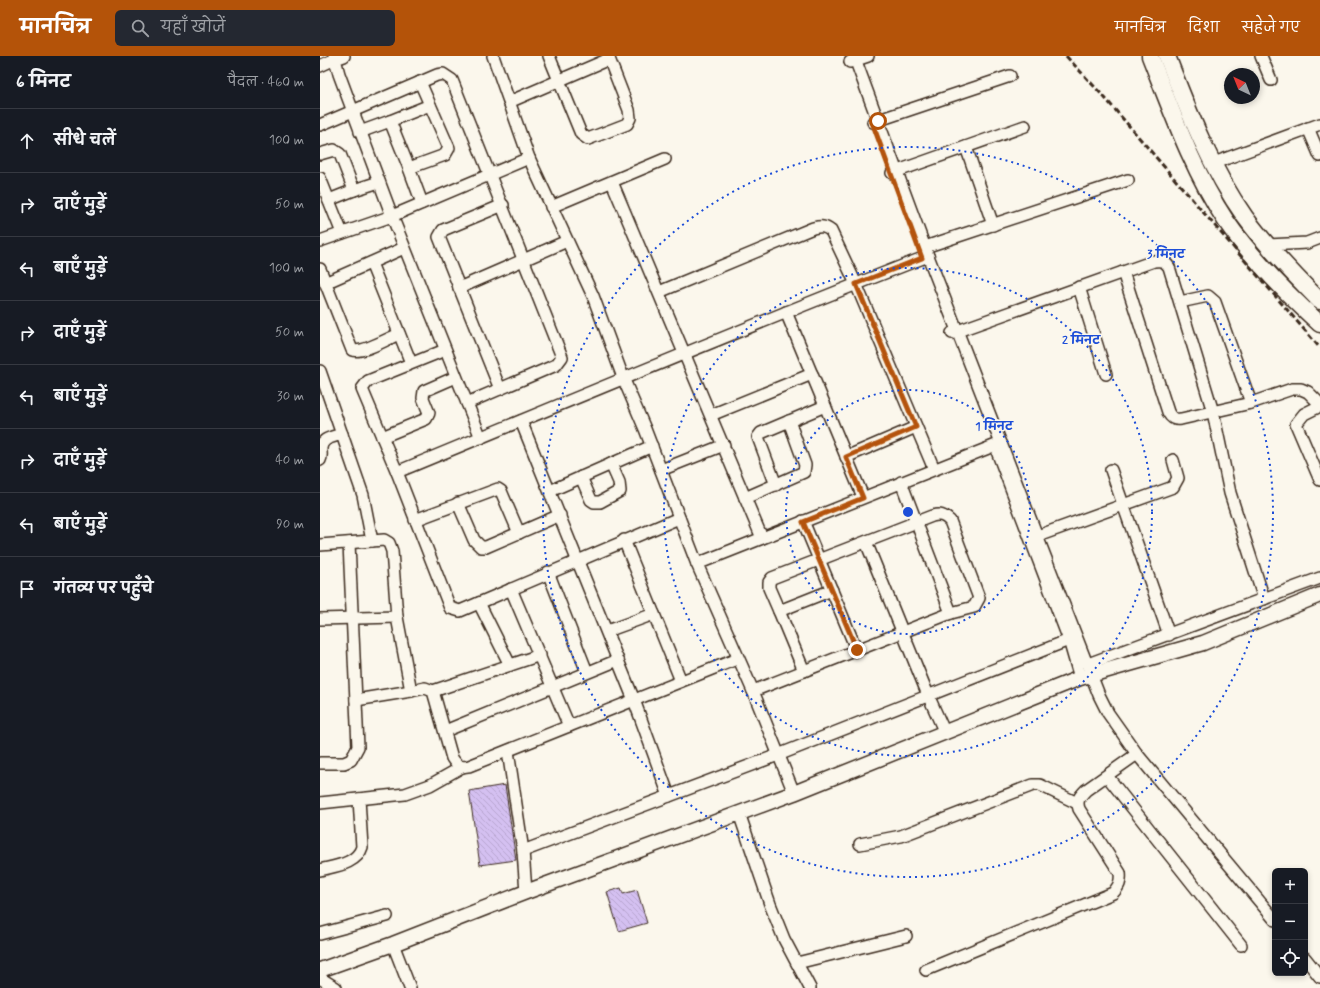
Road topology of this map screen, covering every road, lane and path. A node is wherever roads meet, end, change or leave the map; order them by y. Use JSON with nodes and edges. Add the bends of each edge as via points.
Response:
{"nodes":[{"id":1,"x":493,"y":56,"type":"edge"},
{"id":2,"x":549,"y":56,"type":"edge"},
{"id":3,"x":868,"y":56,"type":"edge"},
{"id":4,"x":1150,"y":56,"type":"edge"},
{"id":5,"x":1167,"y":56,"type":"edge"},
{"id":6,"x":1261,"y":56,"type":"edge"},
{"id":7,"x":337,"y":57,"type":"edge"},
{"id":8,"x":609,"y":58,"type":"edge"},
{"id":9,"x":852,"y":58,"type":"edge"},
{"id":10,"x":320,"y":66,"type":"edge"},
{"id":11,"x":1010,"y":76,"type":"dead end"},
{"id":12,"x":1271,"y":80,"type":"dead end"},
{"id":13,"x":559,"y":81,"type":"junction"},
{"id":14,"x":420,"y":82,"type":"junction"},
{"id":15,"x":509,"y":102,"type":"junction"},
{"id":16,"x":430,"y":105,"type":"junction"},
{"id":17,"x":353,"y":112,"type":"junction"},
{"id":18,"x":390,"y":121,"type":"junction"},
{"id":19,"x":875,"y":121,"type":"junction"},
{"id":20,"x":1320,"y":124,"type":"edge"},
{"id":21,"x":320,"y":126,"type":"edge"},
{"id":22,"x":1025,"y":126,"type":"dead end"},
{"id":23,"x":1308,"y":128,"type":"junction"},
{"id":24,"x":360,"y":132,"type":"junction"},
{"id":25,"x":966,"y":147,"type":"junction"},
{"id":26,"x":320,"y":154,"type":"edge"},
{"id":27,"x":1320,"y":156,"type":"edge"},
{"id":28,"x":529,"y":158,"type":"junction"},
{"id":29,"x":665,"y":160,"type":"dead end"},
{"id":30,"x":1214,"y":163,"type":"junction"},
{"id":31,"x":409,"y":168,"type":"junction"},
{"id":32,"x":894,"y":172,"type":"junction"},
{"id":33,"x":490,"y":175,"type":"junction"},
{"id":34,"x":320,"y":178,"type":"edge"},
{"id":35,"x":1128,"y":180,"type":"dead end"},
{"id":36,"x":379,"y":182,"type":"junction"},
{"id":37,"x":612,"y":182,"type":"junction"},
{"id":38,"x":354,"y":190,"type":"junction"},
{"id":39,"x":329,"y":200,"type":"junction"},
{"id":40,"x":422,"y":203,"type":"junction"},
{"id":41,"x":503,"y":205,"type":"junction"},
{"id":42,"x":551,"y":207,"type":"junction"},
{"id":43,"x":392,"y":216,"type":"junction"},
{"id":44,"x":993,"y":225,"type":"junction"},
{"id":45,"x":342,"y":234,"type":"junction"},
{"id":46,"x":1320,"y":238,"type":"edge"},
{"id":47,"x":320,"y":241,"type":"edge"},
{"id":48,"x":567,"y":241,"type":"junction"},
{"id":49,"x":1268,"y":246,"type":"junction"},
{"id":50,"x":404,"y":248,"type":"junction"},
{"id":51,"x":925,"y":254,"type":"junction"},
{"id":52,"x":524,"y":259,"type":"junction"},
{"id":53,"x":370,"y":263,"type":"junction"},
{"id":54,"x":320,"y":269,"type":"edge"},
{"id":55,"x":1123,"y":272,"type":"junction"},
{"id":56,"x":325,"y":283,"type":"junction"},
{"id":57,"x":856,"y":284,"type":"junction"},
{"id":58,"x":459,"y":288,"type":"junction"},
{"id":59,"x":1079,"y":288,"type":"junction"},
{"id":60,"x":659,"y":292,"type":"junction"},
{"id":61,"x":1320,"y":301,"type":"edge"},
{"id":62,"x":1180,"y":302,"type":"junction"},
{"id":63,"x":786,"y":312,"type":"junction"},
{"id":64,"x":1320,"y":324,"type":"edge"},
{"id":65,"x":955,"y":332,"type":"junction"},
{"id":66,"x":399,"y":334,"type":"junction"},
{"id":67,"x":445,"y":350,"type":"junction"},
{"id":68,"x":685,"y":352,"type":"junction"},
{"id":69,"x":411,"y":364,"type":"junction"},
{"id":70,"x":320,"y":371,"type":"edge"},
{"id":71,"x":812,"y":374,"type":"junction"},
{"id":72,"x":1106,"y":374,"type":"dead end"},
{"id":73,"x":456,"y":377,"type":"junction"},
{"id":74,"x":624,"y":380,"type":"junction"},
{"id":75,"x":322,"y":382,"type":"edge"},
{"id":76,"x":500,"y":389,"type":"junction"},
{"id":77,"x":466,"y":403,"type":"junction"},
{"id":78,"x":1251,"y":403,"type":"junction"},
{"id":79,"x":1320,"y":405,"type":"edge"},
{"id":80,"x":825,"y":406,"type":"junction"},
{"id":81,"x":1213,"y":412,"type":"junction"},
{"id":82,"x":711,"y":415,"type":"junction"},
{"id":83,"x":521,"y":421,"type":"junction"},
{"id":84,"x":789,"y":421,"type":"junction"},
{"id":85,"x":916,"y":427,"type":"junction"},
{"id":86,"x":342,"y":434,"type":"junction"},
{"id":87,"x":382,"y":437,"type":"junction"},
{"id":88,"x":481,"y":438,"type":"junction"},
{"id":89,"x":998,"y":444,"type":"junction"},
{"id":90,"x":724,"y":445,"type":"junction"},
{"id":91,"x":652,"y":446,"type":"junction"},
{"id":92,"x":846,"y":457,"type":"junction"},
{"id":93,"x":320,"y":460,"type":"edge"},
{"id":94,"x":1173,"y":460,"type":"dead end"},
{"id":95,"x":611,"y":464,"type":"junction"},
{"id":96,"x":934,"y":469,"type":"junction"},
{"id":97,"x":661,"y":470,"type":"junction"},
{"id":98,"x":1111,"y":470,"type":"dead end"},
{"id":99,"x":397,"y":472,"type":"junction"},
{"id":100,"x":581,"y":477,"type":"junction"},
{"id":101,"x":1320,"y":480,"type":"edge"},
{"id":102,"x":901,"y":482,"type":"junction"},
{"id":103,"x":776,"y":485,"type":"junction"},
{"id":104,"x":550,"y":491,"type":"junction"},
{"id":105,"x":745,"y":498,"type":"junction"},
{"id":106,"x":863,"y":498,"type":"junction"},
{"id":107,"x":458,"y":503,"type":"junction"},
{"id":108,"x":1123,"y":504,"type":"junction"},
{"id":109,"x":560,"y":515,"type":"junction"},
{"id":110,"x":679,"y":518,"type":"junction"},
{"id":111,"x":416,"y":520,"type":"junction"},
{"id":112,"x":803,"y":522,"type":"junction"},
{"id":113,"x":916,"y":522,"type":"junction"},
{"id":114,"x":519,"y":533,"type":"junction"},
{"id":115,"x":1034,"y":537,"type":"junction"},
{"id":116,"x":762,"y":538,"type":"junction"},
{"id":117,"x":624,"y":540,"type":"junction"},
{"id":118,"x":372,"y":541,"type":"junction"},
{"id":119,"x":866,"y":542,"type":"junction"},
{"id":120,"x":349,"y":543,"type":"junction"},
{"id":121,"x":320,"y":546,"type":"edge"},
{"id":122,"x":578,"y":560,"type":"junction"},
{"id":123,"x":819,"y":560,"type":"junction"},
{"id":124,"x":696,"y":564,"type":"junction"},
{"id":125,"x":548,"y":572,"type":"junction"},
{"id":126,"x":1320,"y":578,"type":"edge"},
{"id":127,"x":511,"y":589,"type":"junction"},
{"id":128,"x":832,"y":590,"type":"junction"},
{"id":129,"x":1320,"y":595,"type":"edge"},
{"id":130,"x":1264,"y":599,"type":"junction"},
{"id":131,"x":479,"y":603,"type":"junction"},
{"id":132,"x":779,"y":612,"type":"junction"},
{"id":133,"x":654,"y":614,"type":"junction"},
{"id":134,"x":952,"y":614,"type":"junction"},
{"id":135,"x":397,"y":617,"type":"junction"},
{"id":136,"x":320,"y":619,"type":"edge"},
{"id":137,"x":353,"y":619,"type":"junction"},
{"id":138,"x":607,"y":631,"type":"junction"},
{"id":139,"x":903,"y":633,"type":"junction"},
{"id":140,"x":1169,"y":634,"type":"junction"},
{"id":141,"x":1069,"y":640,"type":"junction"},
{"id":142,"x":857,"y":650,"type":"junction"},
{"id":143,"x":540,"y":655,"type":"junction"},
{"id":144,"x":737,"y":659,"type":"junction"},
{"id":145,"x":618,"y":660,"type":"junction"},
{"id":146,"x":510,"y":665,"type":"junction"},
{"id":147,"x":804,"y":671,"type":"junction"},
{"id":148,"x":587,"y":672,"type":"junction"},
{"id":149,"x":1087,"y":672,"type":"junction"},
{"id":150,"x":681,"y":681,"type":"junction"},
{"id":151,"x":553,"y":686,"type":"junction"},
{"id":152,"x":411,"y":690,"type":"junction"},
{"id":153,"x":433,"y":691,"type":"junction"},
{"id":154,"x":753,"y":691,"type":"junction"},
{"id":155,"x":928,"y":696,"type":"junction"},
{"id":156,"x":356,"y":700,"type":"junction"},
{"id":157,"x":634,"y":700,"type":"junction"},
{"id":158,"x":569,"y":726,"type":"junction"},
{"id":159,"x":445,"y":731,"type":"junction"},
{"id":160,"x":945,"y":733,"type":"junction"},
{"id":161,"x":508,"y":751,"type":"junction"},
{"id":162,"x":1137,"y":754,"type":"junction"},
{"id":163,"x":778,"y":755,"type":"junction"},
{"id":164,"x":320,"y":763,"type":"edge"},
{"id":165,"x":462,"y":767,"type":"junction"},
{"id":166,"x":1107,"y":776,"type":"junction"},
{"id":167,"x":794,"y":793,"type":"junction"},
{"id":168,"x":669,"y":796,"type":"junction"},
{"id":169,"x":359,"y":799,"type":"junction"},
{"id":170,"x":320,"y":803,"type":"edge"},
{"id":171,"x":1077,"y":803,"type":"junction"},
{"id":172,"x":739,"y":813,"type":"junction"},
{"id":173,"x":860,"y":844,"type":"dead end"},
{"id":174,"x":523,"y":851,"type":"junction"},
{"id":175,"x":320,"y":870,"type":"edge"},
{"id":176,"x":526,"y":892,"type":"junction"},
{"id":177,"x":387,"y":916,"type":"dead end"},
{"id":178,"x":1272,"y":916,"type":"edge"},
{"id":179,"x":320,"y":934,"type":"edge"},
{"id":180,"x":906,"y":936,"type":"dead end"},
{"id":181,"x":393,"y":944,"type":"junction"},
{"id":182,"x":1241,"y":945,"type":"dead end"},
{"id":183,"x":1308,"y":962,"type":"edge"},
{"id":184,"x":797,"y":963,"type":"junction"},
{"id":185,"x":320,"y":970,"type":"edge"},
{"id":186,"x":926,"y":970,"type":"dead end"},
{"id":187,"x":1320,"y":977,"type":"edge"},
{"id":188,"x":320,"y":978,"type":"edge"},
{"id":189,"x":336,"y":988,"type":"edge"},
{"id":190,"x":410,"y":988,"type":"edge"},
{"id":191,"x":810,"y":988,"type":"edge"}],
"edges":[{"from":1,"to":15,"type":"street"},
{"from":2,"to":13,"type":"street"},
{"from":3,"to":9,"type":"street"},
{"from":4,"to":64,"type":"highway","via":[[1191,156],[1227,222],[1255,258]]},
{"from":5,"to":30,"type":"highway","via":[[1185,102]]},
{"from":6,"to":12,"type":"street"},
{"from":7,"to":10,"type":"street"},
{"from":7,"to":17,"type":"street"},
{"from":8,"to":13,"type":"street"},
{"from":8,"to":13,"type":"street","via":[[629,110],[630,118],[627,124],[588,139],[581,134]]},
{"from":9,"to":19,"type":"street"},
{"from":11,"to":19,"type":"street"},
{"from":13,"to":15,"type":"street"},
{"from":14,"to":16,"type":"street"},
{"from":14,"to":17,"type":"street"},
{"from":14,"to":33,"type":"street","via":[[443,74],[452,80]]},
{"from":15,"to":28,"type":"street"},
{"from":16,"to":18,"type":"street"},
{"from":16,"to":31,"type":"street","via":[[448,152]]},
{"from":17,"to":21,"type":"street"},
{"from":17,"to":24,"type":"street"},
{"from":18,"to":24,"type":"street"},
{"from":18,"to":31,"type":"street"},
{"from":19,"to":32,"type":"street"},
{"from":20,"to":23,"type":"street"},
{"from":22,"to":25,"type":"street"},
{"from":23,"to":27,"type":"street"},
{"from":23,"to":30,"type":"street"},
{"from":24,"to":36,"type":"street"},
{"from":25,"to":32,"type":"street"},
{"from":25,"to":44,"type":"street"},
{"from":26,"to":38,"type":"street","via":[[334,150],[340,154]]},
{"from":28,"to":33,"type":"street"},
{"from":28,"to":42,"type":"street"},
{"from":29,"to":37,"type":"street"},
{"from":30,"to":49,"type":"highway","via":[[1230,193]]},
{"from":31,"to":40,"type":"street"},
{"from":32,"to":51,"type":"street"},
{"from":33,"to":40,"type":"street"},
{"from":33,"to":41,"type":"street"},
{"from":34,"to":39,"type":"street"},
{"from":35,"to":44,"type":"street"},
{"from":36,"to":38,"type":"street"},
{"from":36,"to":43,"type":"street"},
{"from":37,"to":42,"type":"street"},
{"from":37,"to":60,"type":"street"},
{"from":38,"to":39,"type":"street"},
{"from":39,"to":45,"type":"street"},
{"from":40,"to":43,"type":"street"},
{"from":41,"to":52,"type":"street"},
{"from":41,"to":58,"type":"street","via":[[440,233],[440,242]]},
{"from":42,"to":48,"type":"street"},
{"from":43,"to":45,"type":"street"},
{"from":43,"to":50,"type":"street"},
{"from":44,"to":51,"type":"street"},
{"from":45,"to":47,"type":"street"},
{"from":46,"to":49,"type":"street","via":[[1307,243]]},
{"from":48,"to":52,"type":"street"},
{"from":48,"to":74,"type":"street","via":[[593,296]]},
{"from":49,"to":61,"type":"highway"},
{"from":50,"to":53,"type":"street"},
{"from":50,"to":67,"type":"street"},
{"from":51,"to":57,"type":"street"},
{"from":51,"to":65,"type":"street"},
{"from":52,"to":58,"type":"street"},
{"from":52,"to":76,"type":"street","via":[[562,357],[556,365]]},
{"from":53,"to":56,"type":"street"},
{"from":53,"to":66,"type":"street"},
{"from":54,"to":56,"type":"street"},
{"from":55,"to":59,"type":"street"},
{"from":55,"to":62,"type":"street","via":[[1154,261],[1166,262]]},
{"from":55,"to":81,"type":"street","via":[[1168,412],[1176,420]]},
{"from":56,"to":66,"type":"street","via":[[352,350],[363,350]]},
{"from":57,"to":60,"type":"street","via":[[831,231],[820,226]]},
{"from":57,"to":63,"type":"street"},
{"from":57,"to":85,"type":"street"},
{"from":58,"to":76,"type":"street"},
{"from":59,"to":65,"type":"street"},
{"from":59,"to":72,"type":"street"},
{"from":60,"to":68,"type":"street"},
{"from":62,"to":78,"type":"street","via":[[1208,296],[1215,302]]},
{"from":62,"to":81,"type":"street"},
{"from":63,"to":68,"type":"street"},
{"from":63,"to":71,"type":"street"},
{"from":65,"to":89,"type":"street"},
{"from":66,"to":69,"type":"street"},
{"from":67,"to":69,"type":"street"},
{"from":67,"to":73,"type":"street"},
{"from":68,"to":74,"type":"street"},
{"from":68,"to":82,"type":"street"},
{"from":69,"to":87,"type":"street","via":[[368,381],[362,389]]},
{"from":70,"to":75,"type":"street"},
{"from":71,"to":80,"type":"street"},
{"from":71,"to":82,"type":"street"},
{"from":73,"to":77,"type":"street"},
{"from":73,"to":87,"type":"street","via":[[424,391],[423,398],[429,413],[426,419]]},
{"from":74,"to":83,"type":"street"},
{"from":74,"to":91,"type":"street"},
{"from":75,"to":86,"type":"street"},
{"from":76,"to":77,"type":"street"},
{"from":77,"to":88,"type":"street"},
{"from":78,"to":79,"type":"street","via":[[1292,389],[1301,389],[1308,392]]},
{"from":78,"to":81,"type":"street"},
{"from":79,"to":101,"type":"street","via":[[1304,414],[1296,424]]},
{"from":80,"to":84,"type":"street"},
{"from":80,"to":92,"type":"street"},
{"from":81,"to":130,"type":"street","via":[[1230,493]]},
{"from":82,"to":90,"type":"street"},
{"from":83,"to":88,"type":"street"},
{"from":83,"to":104,"type":"street"},
{"from":84,"to":103,"type":"street","via":[[806,469],[801,475]]},
{"from":84,"to":103,"type":"street","via":[[761,433],[758,437]]},
{"from":85,"to":92,"type":"street"},
{"from":85,"to":96,"type":"street"},
{"from":86,"to":93,"type":"street","via":[[323,441],[320,445]]},
{"from":86,"to":118,"type":"street","via":[[363,495]]},
{"from":87,"to":99,"type":"street"},
{"from":88,"to":99,"type":"street"},
{"from":89,"to":96,"type":"street"},
{"from":89,"to":115,"type":"street"},
{"from":90,"to":97,"type":"street"},
{"from":90,"to":105,"type":"street"},
{"from":91,"to":95,"type":"street"},
{"from":91,"to":97,"type":"street"},
{"from":92,"to":106,"type":"street"},
{"from":94,"to":108,"type":"street","via":[[1178,478],[1173,487]]},
{"from":95,"to":100,"type":"street"},
{"from":95,"to":100,"type":"street","via":[[620,491],[600,502],[591,500]]},
{"from":96,"to":102,"type":"street"},
{"from":97,"to":110,"type":"street"},
{"from":98,"to":108,"type":"street"},
{"from":99,"to":111,"type":"street"},
{"from":100,"to":104,"type":"street"},
{"from":102,"to":106,"type":"street"},
{"from":102,"to":113,"type":"street"},
{"from":103,"to":105,"type":"street"},
{"from":104,"to":109,"type":"street"},
{"from":105,"to":116,"type":"street"},
{"from":106,"to":112,"type":"street"},
{"from":107,"to":111,"type":"street"},
{"from":107,"to":114,"type":"street","via":[[494,490],[501,491]]},
{"from":107,"to":114,"type":"street","via":[[474,540],[482,547],[486,548]]},
{"from":108,"to":115,"type":"street"},
{"from":108,"to":140,"type":"street"},
{"from":109,"to":114,"type":"street"},
{"from":109,"to":122,"type":"street"},
{"from":110,"to":117,"type":"street"},
{"from":110,"to":124,"type":"street"},
{"from":111,"to":131,"type":"street","via":[[450,608],[460,611]]},
{"from":112,"to":116,"type":"street"},
{"from":112,"to":123,"type":"street"},
{"from":113,"to":119,"type":"street"},
{"from":113,"to":134,"type":"street"},
{"from":113,"to":134,"type":"street","via":[[940,514],[946,516],[976,585],[979,598],[977,603]]},
{"from":115,"to":141,"type":"street"},
{"from":115,"to":149,"type":"street"},
{"from":116,"to":124,"type":"street"},
{"from":117,"to":122,"type":"street"},
{"from":117,"to":133,"type":"street"},
{"from":118,"to":120,"type":"street"},
{"from":118,"to":135,"type":"street","via":[[384,540],[389,543],[392,551]]},
{"from":119,"to":123,"type":"street"},
{"from":119,"to":139,"type":"street"},
{"from":120,"to":121,"type":"street"},
{"from":120,"to":137,"type":"street"},
{"from":122,"to":125,"type":"street"},
{"from":122,"to":138,"type":"street"},
{"from":123,"to":128,"type":"street"},
{"from":123,"to":132,"type":"street","via":[[772,578],[769,588]]},
{"from":124,"to":144,"type":"street"},
{"from":125,"to":127,"type":"street"},
{"from":125,"to":148,"type":"street"},
{"from":126,"to":130,"type":"street"},
{"from":127,"to":131,"type":"street"},
{"from":127,"to":143,"type":"street"},
{"from":128,"to":132,"type":"street"},
{"from":128,"to":142,"type":"street"},
{"from":129,"to":149,"type":"main road","via":[[1203,643]]},
{"from":130,"to":140,"type":"street"},
{"from":131,"to":146,"type":"street"},
{"from":132,"to":147,"type":"street"},
{"from":133,"to":138,"type":"street"},
{"from":133,"to":150,"type":"street"},
{"from":134,"to":139,"type":"street"},
{"from":135,"to":137,"type":"street"},
{"from":135,"to":152,"type":"street"},
{"from":136,"to":137,"type":"street"},
{"from":137,"to":156,"type":"street"},
{"from":138,"to":145,"type":"street"},
{"from":139,"to":142,"type":"street"},
{"from":139,"to":155,"type":"street"},
{"from":140,"to":149,"type":"street"},
{"from":141,"to":149,"type":"street"},
{"from":141,"to":155,"type":"street"},
{"from":142,"to":147,"type":"street"},
{"from":143,"to":146,"type":"street"},
{"from":143,"to":151,"type":"street"},
{"from":144,"to":150,"type":"street"},
{"from":144,"to":154,"type":"street"},
{"from":145,"to":148,"type":"street"},
{"from":145,"to":157,"type":"street"},
{"from":146,"to":153,"type":"street"},
{"from":147,"to":154,"type":"street"},
{"from":148,"to":151,"type":"street"},
{"from":149,"to":160,"type":"main road"},
{"from":149,"to":162,"type":"street","via":[[1108,714]]},
{"from":150,"to":157,"type":"street"},
{"from":151,"to":158,"type":"street"},
{"from":151,"to":159,"type":"street"},
{"from":152,"to":153,"type":"street","via":[[425,688]]},
{"from":152,"to":156,"type":"street"},
{"from":153,"to":159,"type":"street"},
{"from":154,"to":163,"type":"street"},
{"from":155,"to":160,"type":"street"},
{"from":155,"to":163,"type":"street"},
{"from":156,"to":164,"type":"street","via":[[356,754],[344,763]]},
{"from":157,"to":158,"type":"street"},
{"from":157,"to":168,"type":"street"},
{"from":158,"to":161,"type":"street"},
{"from":159,"to":165,"type":"street","via":[[452,758],[456,765]]},
{"from":160,"to":167,"type":"main road"},
{"from":161,"to":165,"type":"street"},
{"from":161,"to":174,"type":"street"},
{"from":162,"to":166,"type":"street"},
{"from":162,"to":178,"type":"street"},
{"from":163,"to":167,"type":"street"},
{"from":163,"to":168,"type":"street"},
{"from":165,"to":169,"type":"street","via":[[417,791]]},
{"from":166,"to":171,"type":"street","via":[[1086,790]]},
{"from":166,"to":182,"type":"street"},
{"from":167,"to":172,"type":"main road"},
{"from":168,"to":174,"type":"street"},
{"from":169,"to":170,"type":"street"},
{"from":169,"to":175,"type":"street","via":[[362,847],[360,854],[350,861]]},
{"from":171,"to":173,"type":"street","via":[[1040,785],[1032,785],[901,836]]},
{"from":171,"to":186,"type":"street","via":[[1120,873],[1118,888],[1113,893]]},
{"from":172,"to":176,"type":"main road"},
{"from":172,"to":184,"type":"street","via":[[770,904]]},
{"from":174,"to":176,"type":"street"},
{"from":176,"to":181,"type":"main road"},
{"from":177,"to":179,"type":"street"},
{"from":180,"to":184,"type":"street"},
{"from":181,"to":185,"type":"main road"},
{"from":181,"to":190,"type":"street"},
{"from":183,"to":187,"type":"street"},
{"from":184,"to":191,"type":"street"},
{"from":188,"to":189,"type":"street"}]}
